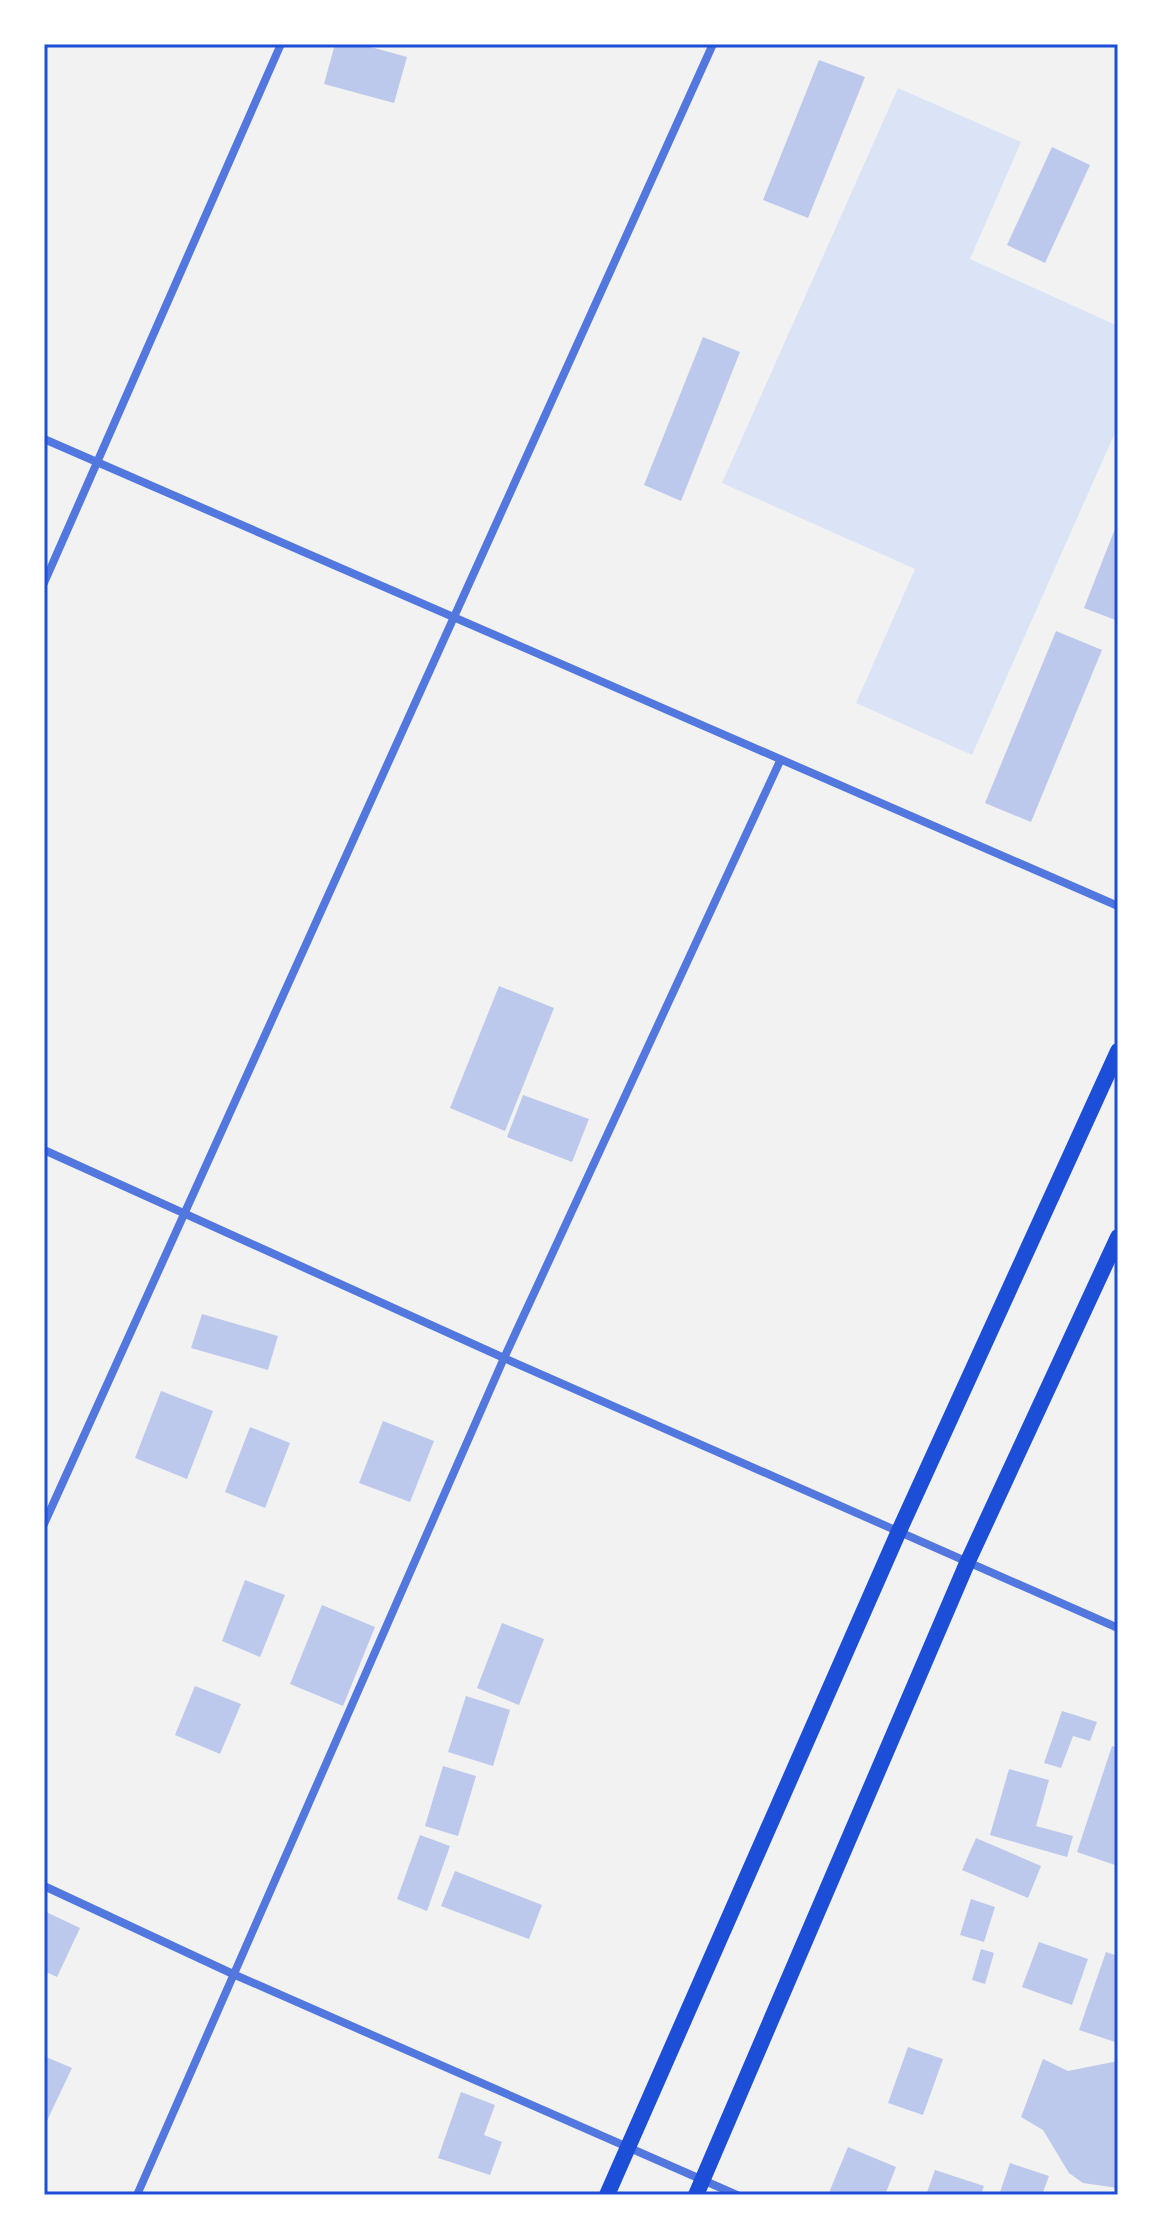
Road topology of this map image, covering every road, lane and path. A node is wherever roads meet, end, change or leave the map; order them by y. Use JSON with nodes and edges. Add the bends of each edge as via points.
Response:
{"nodes":[{"id":1,"x":281,"y":44,"type":"edge"},
{"id":2,"x":713,"y":44,"type":"edge"},
{"id":3,"x":44,"y":439,"type":"edge"},
{"id":4,"x":97,"y":461,"type":"junction"},
{"id":5,"x":44,"y":583,"type":"edge"},
{"id":6,"x":453,"y":617,"type":"junction"},
{"id":7,"x":780,"y":761,"type":"junction"},
{"id":8,"x":1118,"y":906,"type":"edge"},
{"id":9,"x":1118,"y":1051,"type":"edge"},
{"id":10,"x":44,"y":1150,"type":"edge"},
{"id":11,"x":185,"y":1212,"type":"junction"},
{"id":12,"x":1118,"y":1237,"type":"edge"},
{"id":13,"x":504,"y":1358,"type":"junction"},
{"id":14,"x":44,"y":1524,"type":"edge"},
{"id":15,"x":899,"y":1531,"type":"junction"},
{"id":16,"x":968,"y":1561,"type":"junction"},
{"id":17,"x":1118,"y":1628,"type":"edge"},
{"id":18,"x":44,"y":1886,"type":"edge"},
{"id":19,"x":233,"y":1974,"type":"junction"},
{"id":20,"x":627,"y":2148,"type":"junction"},
{"id":21,"x":700,"y":2188,"type":"edge"},
{"id":22,"x":137,"y":2195,"type":"edge"},
{"id":23,"x":607,"y":2195,"type":"edge"},
{"id":24,"x":737,"y":2195,"type":"edge"}],
"edges":[{"from":1,"to":4,"type":"street"},
{"from":2,"to":6,"type":"street"},
{"from":3,"to":4,"type":"street"},
{"from":4,"to":5,"type":"street"},
{"from":4,"to":6,"type":"street"},
{"from":6,"to":7,"type":"street"},
{"from":6,"to":11,"type":"street"},
{"from":7,"to":8,"type":"street"},
{"from":7,"to":13,"type":"street"},
{"from":9,"to":15,"type":"main road"},
{"from":10,"to":11,"type":"street"},
{"from":11,"to":13,"type":"street"},
{"from":11,"to":14,"type":"street"},
{"from":12,"to":16,"type":"main road"},
{"from":13,"to":15,"type":"street"},
{"from":13,"to":19,"type":"street"},
{"from":15,"to":16,"type":"street"},
{"from":15,"to":20,"type":"main road"},
{"from":16,"to":17,"type":"street"},
{"from":16,"to":21,"type":"main road"},
{"from":18,"to":19,"type":"street"},
{"from":19,"to":20,"type":"street"},
{"from":19,"to":22,"type":"street"},
{"from":20,"to":21,"type":"street"},
{"from":20,"to":23,"type":"main road"},
{"from":21,"to":24,"type":"street"}]}
